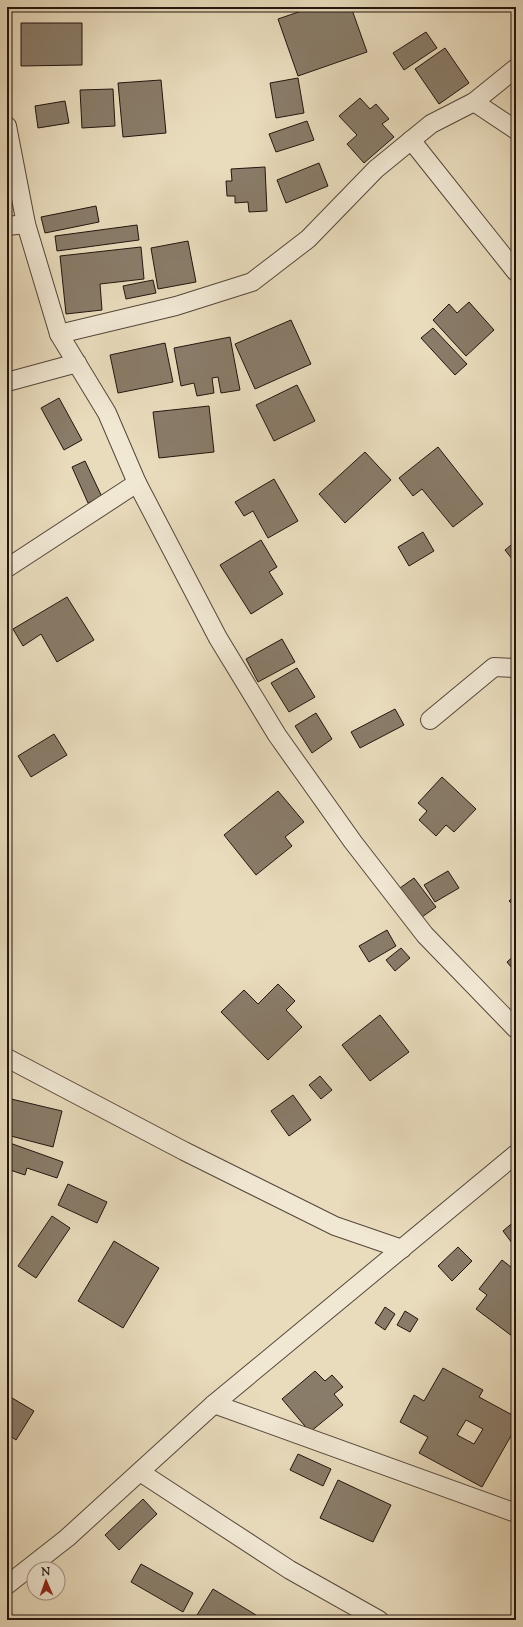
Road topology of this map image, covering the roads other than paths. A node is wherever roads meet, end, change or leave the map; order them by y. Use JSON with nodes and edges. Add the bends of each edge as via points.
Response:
{"nodes":[{"id":1,"x":516,"y":68,"type":"edge"},
{"id":2,"x":474,"y":102,"type":"junction"},
{"id":3,"x":7,"y":126,"type":"edge"},
{"id":4,"x":516,"y":130,"type":"edge"},
{"id":5,"x":411,"y":140,"type":"junction"},
{"id":6,"x":26,"y":224,"type":"junction"},
{"id":7,"x":7,"y":226,"type":"edge"},
{"id":8,"x":516,"y":272,"type":"edge"},
{"id":9,"x":59,"y":334,"type":"junction"},
{"id":10,"x":77,"y":363,"type":"junction"},
{"id":11,"x":7,"y":382,"type":"edge"},
{"id":12,"x":137,"y":483,"type":"junction"},
{"id":13,"x":7,"y":568,"type":"edge"},
{"id":14,"x":516,"y":668,"type":"edge"},
{"id":15,"x":430,"y":720,"type":"dead end"},
{"id":16,"x":516,"y":1030,"type":"edge"},
{"id":17,"x":7,"y":1058,"type":"edge"},
{"id":18,"x":516,"y":1154,"type":"edge"},
{"id":19,"x":402,"y":1249,"type":"junction"},
{"id":20,"x":214,"y":1404,"type":"junction"},
{"id":21,"x":140,"y":1472,"type":"junction"},
{"id":22,"x":516,"y":1513,"type":"edge"},
{"id":23,"x":7,"y":1585,"type":"edge"},
{"id":24,"x":379,"y":1620,"type":"edge"}],
"edges":[{"from":1,"to":2,"type":"street"},
{"from":2,"to":4,"type":"street"},
{"from":2,"to":5,"type":"street","via":[[430,124]]},
{"from":3,"to":6,"type":"street"},
{"from":5,"to":8,"type":"street"},
{"from":5,"to":9,"type":"street","via":[[376,169],[308,239],[252,282],[176,306]]},
{"from":6,"to":7,"type":"street"},
{"from":6,"to":9,"type":"street"},
{"from":9,"to":10,"type":"street"},
{"from":10,"to":11,"type":"street"},
{"from":10,"to":12,"type":"street","via":[[107,413]]},
{"from":12,"to":13,"type":"street"},
{"from":12,"to":16,"type":"street","via":[[218,638],[277,735],[353,842],[425,935]]},
{"from":14,"to":15,"type":"street","via":[[494,667]]},
{"from":17,"to":19,"type":"street","via":[[184,1151],[335,1226]]},
{"from":18,"to":19,"type":"street"},
{"from":19,"to":20,"type":"street"},
{"from":20,"to":21,"type":"street"},
{"from":20,"to":22,"type":"street"},
{"from":21,"to":23,"type":"street","via":[[67,1538]]},
{"from":21,"to":24,"type":"street","via":[[290,1570]]}]}
